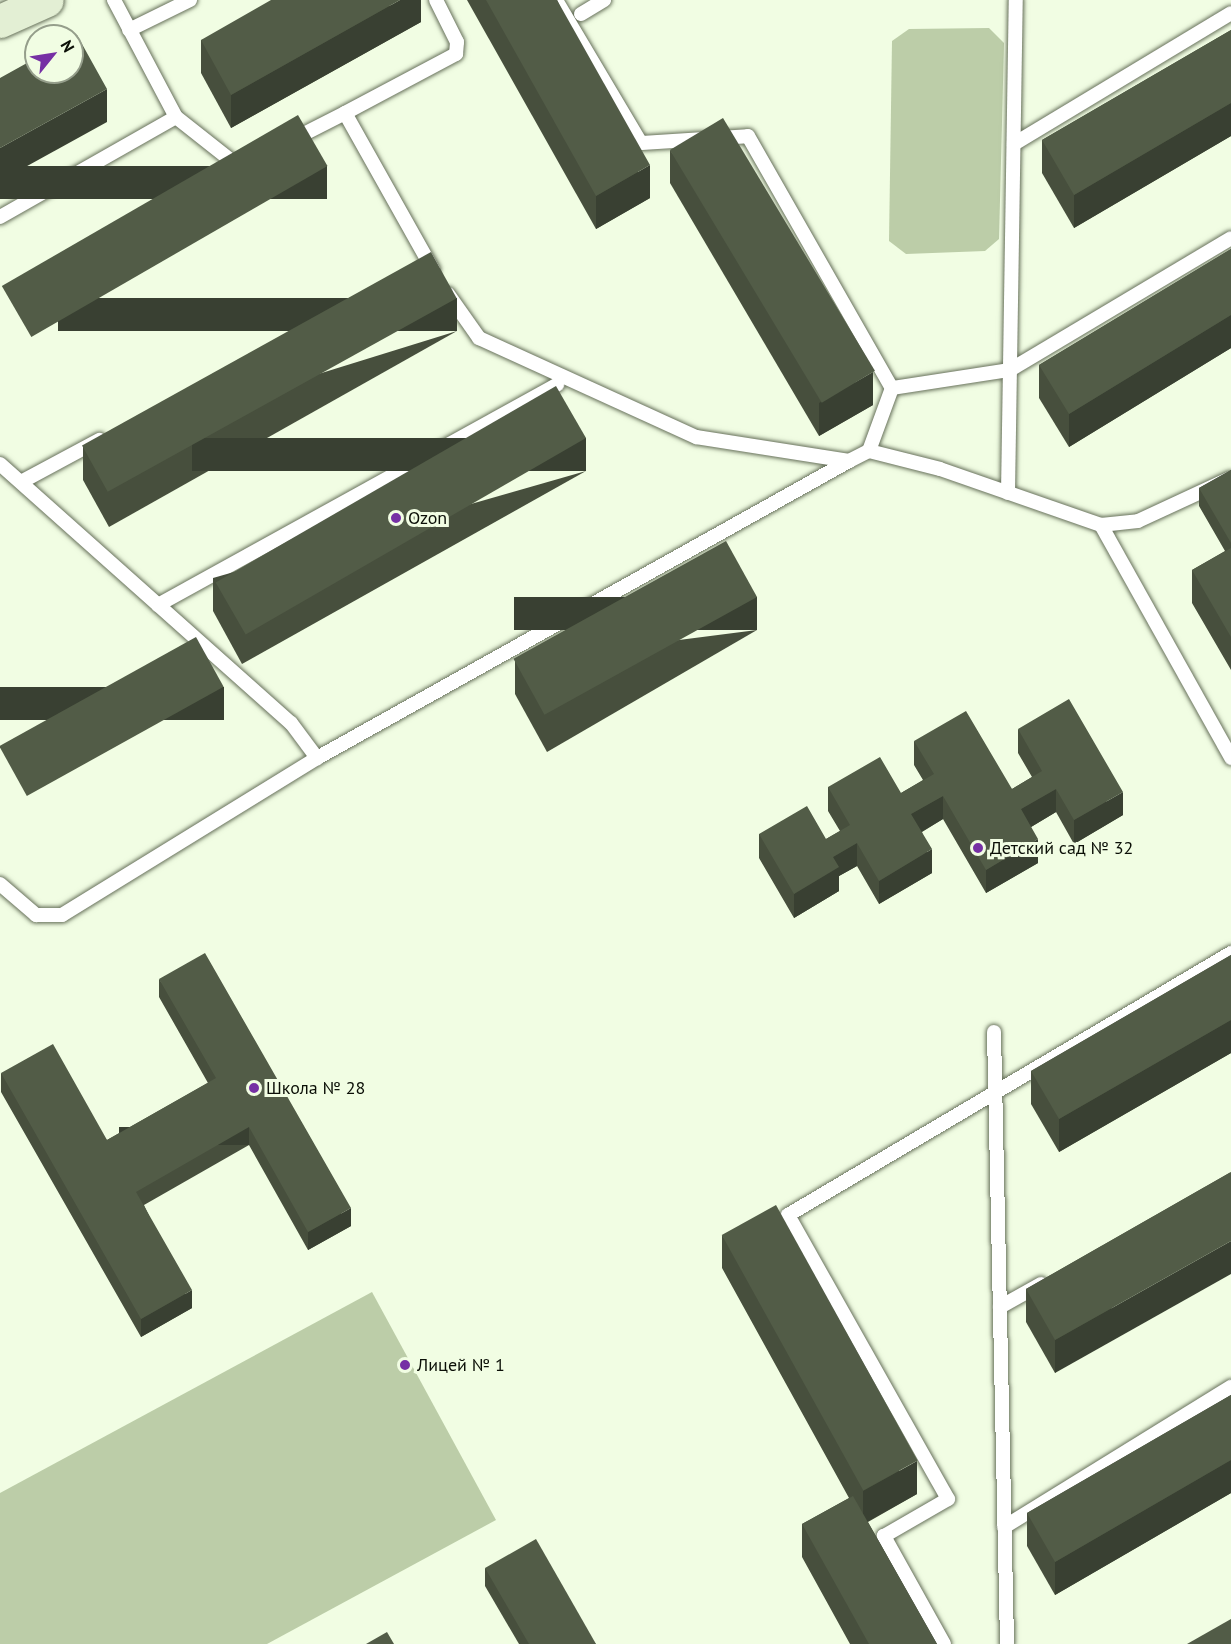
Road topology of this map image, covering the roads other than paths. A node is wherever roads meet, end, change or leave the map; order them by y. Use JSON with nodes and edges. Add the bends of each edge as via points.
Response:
{"nodes":[{"id":1,"x":46,"y":0,"type":"edge"},
{"id":2,"x":114,"y":0,"type":"edge"},
{"id":3,"x":190,"y":0,"type":"edge"},
{"id":4,"x":436,"y":0,"type":"edge"},
{"id":5,"x":556,"y":0,"type":"edge"},
{"id":6,"x":604,"y":0,"type":"edge"},
{"id":7,"x":1016,"y":0,"type":"edge"},
{"id":8,"x":1231,"y":13,"type":"edge"},
{"id":9,"x":581,"y":14,"type":"dead end"},
{"id":10,"x":0,"y":21,"type":"edge"},
{"id":11,"x":129,"y":30,"type":"junction"},
{"id":12,"x":345,"y":113,"type":"junction"},
{"id":13,"x":176,"y":117,"type":"junction"},
{"id":14,"x":1014,"y":144,"type":"junction"},
{"id":15,"x":282,"y":145,"type":"edge"},
{"id":16,"x":218,"y":177,"type":"edge"},
{"id":17,"x":0,"y":217,"type":"edge"},
{"id":18,"x":1231,"y":238,"type":"edge"},
{"id":19,"x":1010,"y":370,"type":"junction"},
{"id":20,"x":564,"y":381,"type":"junction"},
{"id":21,"x":892,"y":388,"type":"junction"},
{"id":22,"x":115,"y":432,"type":"edge"},
{"id":23,"x":869,"y":451,"type":"junction"},
{"id":24,"x":849,"y":461,"type":"junction"},
{"id":25,"x":0,"y":464,"type":"edge"},
{"id":26,"x":1231,"y":478,"type":"edge"},
{"id":27,"x":21,"y":482,"type":"junction"},
{"id":28,"x":1008,"y":493,"type":"junction"},
{"id":29,"x":1101,"y":525,"type":"junction"},
{"id":30,"x":158,"y":605,"type":"junction"},
{"id":31,"x":317,"y":758,"type":"junction"},
{"id":32,"x":1231,"y":758,"type":"edge"},
{"id":33,"x":0,"y":884,"type":"edge"},
{"id":34,"x":1231,"y":952,"type":"edge"},
{"id":35,"x":994,"y":1032,"type":"dead end"},
{"id":36,"x":995,"y":1093,"type":"junction"},
{"id":37,"x":1060,"y":1274,"type":"edge"},
{"id":38,"x":1000,"y":1307,"type":"junction"},
{"id":39,"x":1231,"y":1387,"type":"edge"},
{"id":40,"x":1004,"y":1527,"type":"junction"},
{"id":41,"x":944,"y":1644,"type":"edge"},
{"id":42,"x":1007,"y":1644,"type":"edge"}],
"edges":[{"from":1,"to":10,"type":"main road"},
{"from":2,"to":11,"type":"lane"},
{"from":3,"to":11,"type":"lane"},
{"from":4,"to":12,"type":"lane","via":[[457,42],[456,54]]},
{"from":5,"to":21,"type":"lane","via":[[641,143],[748,136]]},
{"from":6,"to":9,"type":"lane"},
{"from":7,"to":14,"type":"lane"},
{"from":8,"to":14,"type":"lane"},
{"from":11,"to":13,"type":"lane"},
{"from":12,"to":15,"type":"lane"},
{"from":12,"to":20,"type":"lane","via":[[423,266],[479,338]]},
{"from":13,"to":16,"type":"lane","via":[[244,164]]},
{"from":13,"to":17,"type":"lane"},
{"from":14,"to":19,"type":"lane"},
{"from":18,"to":19,"type":"lane"},
{"from":19,"to":21,"type":"lane"},
{"from":19,"to":28,"type":"lane"},
{"from":20,"to":24,"type":"lane","via":[[696,437]]},
{"from":20,"to":30,"type":"lane"},
{"from":21,"to":23,"type":"lane"},
{"from":22,"to":27,"type":"lane"},
{"from":23,"to":24,"type":"lane"},
{"from":23,"to":28,"type":"lane"},
{"from":24,"to":31,"type":"lane"},
{"from":25,"to":27,"type":"lane"},
{"from":26,"to":29,"type":"lane","via":[[1138,521]]},
{"from":27,"to":30,"type":"lane"},
{"from":28,"to":29,"type":"lane"},
{"from":29,"to":32,"type":"lane"},
{"from":30,"to":31,"type":"lane","via":[[196,646],[291,723]]},
{"from":31,"to":33,"type":"lane","via":[[62,915],[36,915]]},
{"from":34,"to":36,"type":"lane"},
{"from":35,"to":36,"type":"lane"},
{"from":36,"to":38,"type":"lane"},
{"from":36,"to":41,"type":"lane","via":[[788,1215],[948,1499],[884,1536]]},
{"from":37,"to":38,"type":"lane"},
{"from":38,"to":40,"type":"lane"},
{"from":39,"to":40,"type":"lane"},
{"from":40,"to":42,"type":"lane"}]}
